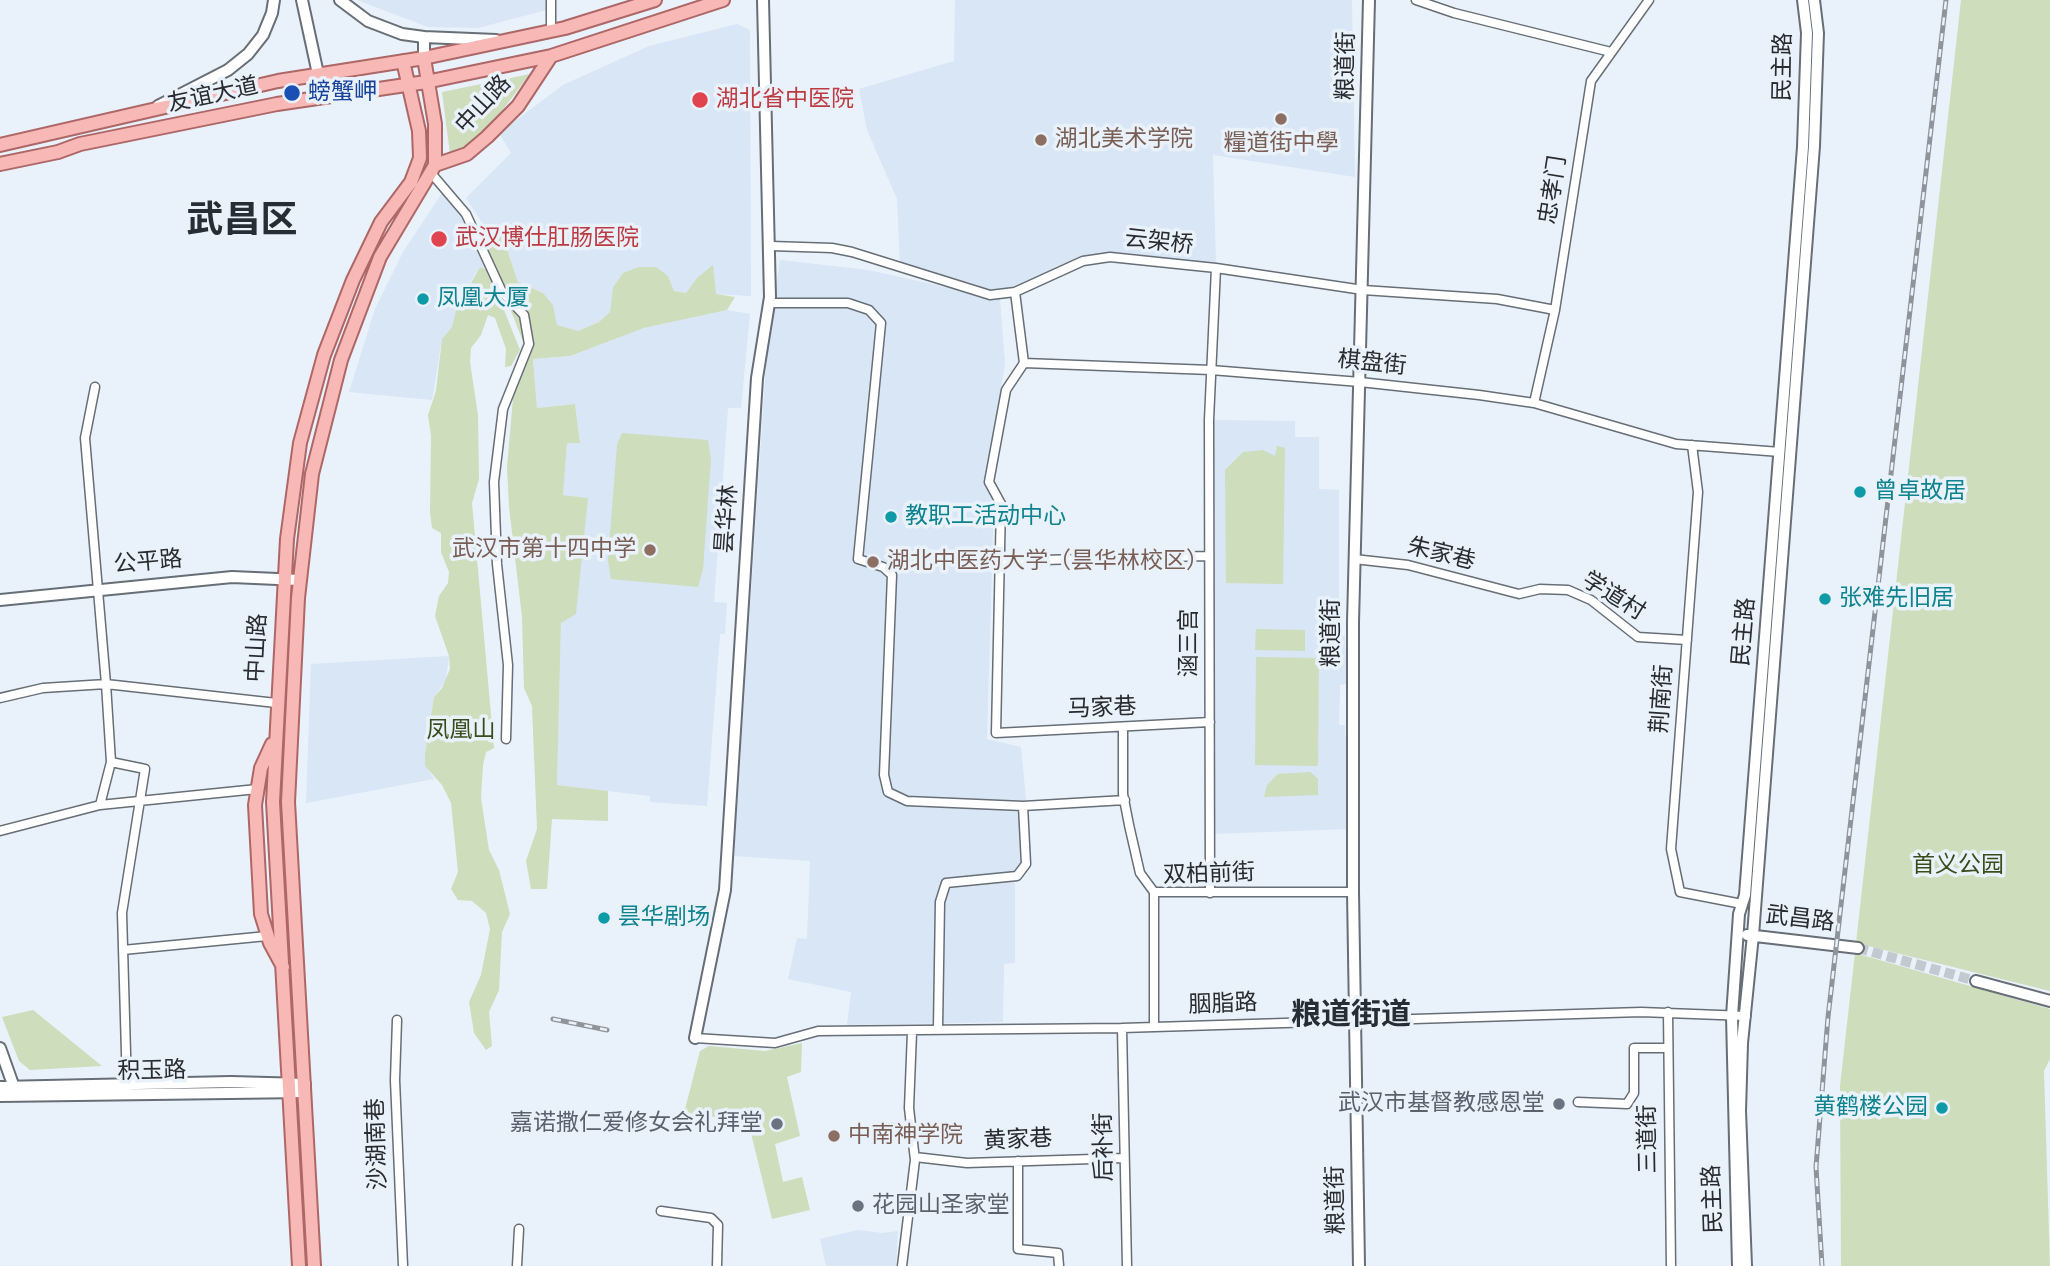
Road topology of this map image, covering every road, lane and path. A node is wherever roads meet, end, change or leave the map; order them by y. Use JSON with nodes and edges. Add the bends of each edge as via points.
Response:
{"nodes":[{"id":1,"x":274,"y":0,"type":"edge"},
{"id":2,"x":340,"y":0,"type":"edge"},
{"id":3,"x":551,"y":0,"type":"edge"},
{"id":4,"x":654,"y":0,"type":"edge"},
{"id":5,"x":723,"y":0,"type":"edge"},
{"id":6,"x":763,"y":0,"type":"edge"},
{"id":7,"x":1369,"y":0,"type":"edge"},
{"id":8,"x":1416,"y":0,"type":"edge"},
{"id":9,"x":1649,"y":0,"type":"edge"},
{"id":10,"x":1803,"y":0,"type":"edge"},
{"id":11,"x":1814,"y":0,"type":"edge"},
{"id":12,"x":301,"y":2,"type":"edge"},
{"id":13,"x":551,"y":30,"type":"junction"},
{"id":14,"x":424,"y":37,"type":"junction"},
{"id":15,"x":502,"y":40,"type":"junction"},
{"id":16,"x":1611,"y":52,"type":"junction"},
{"id":17,"x":555,"y":55,"type":"junction"},
{"id":18,"x":424,"y":58,"type":"junction"},
{"id":19,"x":403,"y":61,"type":"junction"},
{"id":20,"x":320,"y":75,"type":"junction"},
{"id":21,"x":426,"y":82,"type":"junction"},
{"id":22,"x":407,"y":85,"type":"junction"},
{"id":23,"x":323,"y":97,"type":"junction"},
{"id":24,"x":157,"y":107,"type":"junction"},
{"id":25,"x":0,"y":145,"type":"edge"},
{"id":26,"x":0,"y":164,"type":"edge"},
{"id":27,"x":433,"y":169,"type":"junction"},
{"id":28,"x":771,"y":246,"type":"junction"},
{"id":29,"x":1216,"y":268,"type":"junction"},
{"id":30,"x":1363,"y":290,"type":"junction"},
{"id":31,"x":1015,"y":292,"type":"junction"},
{"id":32,"x":769,"y":303,"type":"junction"},
{"id":33,"x":1555,"y":310,"type":"junction"},
{"id":34,"x":1024,"y":363,"type":"junction"},
{"id":35,"x":1211,"y":370,"type":"junction"},
{"id":36,"x":1360,"y":382,"type":"junction"},
{"id":37,"x":95,"y":387,"type":"dead end"},
{"id":38,"x":1534,"y":403,"type":"junction"},
{"id":39,"x":1692,"y":445,"type":"junction"},
{"id":40,"x":1780,"y":452,"type":"junction"},
{"id":41,"x":1209,"y":556,"type":"junction"},
{"id":42,"x":1354,"y":559,"type":"junction"},
{"id":43,"x":999,"y":561,"type":"junction"},
{"id":44,"x":283,"y":579,"type":"junction"},
{"id":45,"x":300,"y":580,"type":"junction"},
{"id":46,"x":100,"y":588,"type":"junction"},
{"id":47,"x":1519,"y":594,"type":"joint"},
{"id":48,"x":0,"y":600,"type":"edge"},
{"id":49,"x":1687,"y":640,"type":"junction"},
{"id":50,"x":106,"y":684,"type":"junction"},
{"id":51,"x":0,"y":698,"type":"edge"},
{"id":52,"x":276,"y":704,"type":"junction"},
{"id":53,"x":1210,"y":722,"type":"junction"},
{"id":54,"x":1123,"y":729,"type":"junction"},
{"id":55,"x":506,"y":739,"type":"dead end"},
{"id":56,"x":274,"y":741,"type":"junction"},
{"id":57,"x":111,"y":762,"type":"junction"},
{"id":58,"x":257,"y":789,"type":"junction"},
{"id":59,"x":1125,"y":800,"type":"junction"},
{"id":60,"x":140,"y":802,"type":"junction"},
{"id":61,"x":100,"y":805,"type":"junction"},
{"id":62,"x":1023,"y":806,"type":"junction"},
{"id":63,"x":0,"y":831,"type":"edge"},
{"id":64,"x":1154,"y":892,"type":"junction"},
{"id":65,"x":1353,"y":892,"type":"junction"},
{"id":66,"x":1210,"y":893,"type":"junction"},
{"id":67,"x":1742,"y":904,"type":"junction"},
{"id":68,"x":1738,"y":934,"type":"junction"},
{"id":69,"x":1754,"y":935,"type":"junction"},
{"id":70,"x":267,"y":936,"type":"junction"},
{"id":71,"x":1858,"y":948,"type":"tunnel mouth"},
{"id":72,"x":123,"y":950,"type":"junction"},
{"id":73,"x":284,"y":969,"type":"junction"},
{"id":74,"x":1976,"y":981,"type":"tunnel mouth"},
{"id":75,"x":2050,"y":1000,"type":"edge"},
{"id":76,"x":1668,"y":1012,"type":"junction"},
{"id":77,"x":1732,"y":1016,"type":"junction"},
{"id":78,"x":1746,"y":1016,"type":"junction"},
{"id":79,"x":1355,"y":1019,"type":"junction"},
{"id":80,"x":397,"y":1020,"type":"dead end"},
{"id":81,"x":1154,"y":1027,"type":"junction"},
{"id":82,"x":938,"y":1028,"type":"junction"},
{"id":83,"x":1122,"y":1028,"type":"junction"},
{"id":84,"x":912,"y":1032,"type":"junction"},
{"id":85,"x":695,"y":1038,"type":"joint"},
{"id":86,"x":0,"y":1048,"type":"edge"},
{"id":87,"x":1667,"y":1048,"type":"junction"},
{"id":88,"x":0,"y":1087,"type":"edge"},
{"id":89,"x":305,"y":1088,"type":"junction"},
{"id":90,"x":127,"y":1089,"type":"junction"},
{"id":91,"x":290,"y":1089,"type":"junction"},
{"id":92,"x":15,"y":1091,"type":"junction"},
{"id":93,"x":0,"y":1096,"type":"edge"},
{"id":94,"x":1578,"y":1102,"type":"dead end"},
{"id":95,"x":915,"y":1157,"type":"junction"},
{"id":96,"x":1124,"y":1157,"type":"junction"},
{"id":97,"x":1018,"y":1161,"type":"junction"},
{"id":98,"x":661,"y":1211,"type":"dead end"},
{"id":99,"x":519,"y":1229,"type":"dead end"},
{"id":100,"x":299,"y":1266,"type":"edge"},
{"id":101,"x":314,"y":1266,"type":"edge"},
{"id":102,"x":403,"y":1266,"type":"edge"},
{"id":103,"x":517,"y":1266,"type":"edge"},
{"id":104,"x":717,"y":1266,"type":"edge"},
{"id":105,"x":902,"y":1266,"type":"edge"},
{"id":106,"x":1059,"y":1266,"type":"edge"},
{"id":107,"x":1127,"y":1266,"type":"edge"},
{"id":108,"x":1359,"y":1266,"type":"edge"},
{"id":109,"x":1671,"y":1266,"type":"edge"},
{"id":110,"x":1738,"y":1266,"type":"edge"},
{"id":111,"x":1746,"y":1266,"type":"edge"}],
"edges":[{"from":1,"to":24,"type":"main road","via":[[263,35],[248,54],[228,70]]},
{"from":2,"to":14,"type":"main road","via":[[368,21]]},
{"from":3,"to":13,"type":"street"},
{"from":4,"to":13,"type":"main road"},
{"from":5,"to":17,"type":"main road"},
{"from":6,"to":28,"type":"main road","name":"昙华林"},
{"from":7,"to":30,"type":"main road","name":"粮道街"},
{"from":8,"to":16,"type":"street"},
{"from":9,"to":16,"type":"street","name":"忠孝门"},
{"from":10,"to":40,"type":"main road","name":"民主路","via":[[1807,33],[1804,147]]},
{"from":11,"to":69,"type":"main road","name":"民主路","via":[[1818,33],[1814,146]]},
{"from":12,"to":20,"type":"main road"},
{"from":13,"to":15,"type":"main road","name":"友谊大道"},
{"from":14,"to":15,"type":"main road"},
{"from":14,"to":18,"type":"main road"},
{"from":15,"to":18,"type":"main road","name":"友谊大道"},
{"from":16,"to":33,"type":"street","name":"忠孝门","via":[[1591,81]]},
{"from":17,"to":21,"type":"main road","name":"友谊大道"},
{"from":17,"to":27,"type":"main road","name":"中山路","via":[[487,137],[467,154]]},
{"from":18,"to":19,"type":"main road","name":"友谊大道"},
{"from":18,"to":21,"type":"main road","name":"中山路"},
{"from":19,"to":20,"type":"main road","name":"友谊大道"},
{"from":19,"to":22,"type":"main road","name":"中山路"},
{"from":20,"to":23,"type":"main road"},
{"from":20,"to":24,"type":"main road","name":"友谊大道"},
{"from":21,"to":22,"type":"main road","name":"友谊大道"},
{"from":21,"to":27,"type":"main road","name":"中山路","via":[[435,124]]},
{"from":22,"to":23,"type":"main road","name":"友谊大道"},
{"from":22,"to":44,"type":"main road","name":"中山路","via":[[419,131],[420,158],[411,182],[381,222],[324,355],[300,443]]},
{"from":23,"to":26,"type":"main road","name":"友谊大道"},
{"from":24,"to":25,"type":"main road","name":"友谊大道"},
{"from":27,"to":45,"type":"main road","name":"中山路","via":[[380,257],[341,360],[312,474]]},
{"from":27,"to":55,"type":"street","via":[[466,214],[502,292],[524,315],[529,344],[503,409],[494,482],[508,665]]},
{"from":28,"to":31,"type":"street","name":"云架桥","via":[[832,248],[990,295]]},
{"from":28,"to":32,"type":"main road","name":"昙华林"},
{"from":29,"to":30,"type":"street","name":"云架桥"},
{"from":29,"to":31,"type":"street","name":"云架桥","via":[[1110,257],[1083,261]]},
{"from":29,"to":35,"type":"street","name":"涵三宫"},
{"from":30,"to":33,"type":"street","name":"云架桥","via":[[1497,299]]},
{"from":30,"to":36,"type":"main road","name":"粮道街"},
{"from":31,"to":34,"type":"street"},
{"from":32,"to":62,"type":"street","via":[[848,303],[869,310],[881,323],[858,559],[892,575],[884,775],[888,792],[907,801]]},
{"from":32,"to":85,"type":"main road","name":"昙华林","via":[[757,378],[725,890]]},
{"from":33,"to":38,"type":"street","name":"忠孝门"},
{"from":34,"to":35,"type":"street","name":"棋盘街"},
{"from":34,"to":43,"type":"street","via":[[1006,390],[989,482],[1001,505]]},
{"from":35,"to":36,"type":"street","name":"棋盘街"},
{"from":35,"to":41,"type":"street","name":"涵三宫"},
{"from":36,"to":38,"type":"street","name":"棋盘街"},
{"from":36,"to":42,"type":"main road","name":"粮道街"},
{"from":37,"to":46,"type":"street","via":[[85,438]]},
{"from":38,"to":39,"type":"street","name":"棋盘街","via":[[1603,425]]},
{"from":39,"to":40,"type":"street","name":"棋盘街"},
{"from":39,"to":49,"type":"street","name":"荆南街","via":[[1698,492]]},
{"from":40,"to":67,"type":"main road","name":"民主路"},
{"from":41,"to":43,"type":"street"},
{"from":41,"to":53,"type":"street","name":"涵三宫"},
{"from":42,"to":47,"type":"street","name":"朱家巷","via":[[1408,565]]},
{"from":42,"to":65,"type":"main road","name":"粮道街"},
{"from":43,"to":54,"type":"street","name":"马家巷","via":[[996,733]]},
{"from":44,"to":45,"type":"main road","name":"公平路"},
{"from":44,"to":46,"type":"main road","name":"公平路","via":[[232,577]]},
{"from":44,"to":52,"type":"main road","name":"中山路"},
{"from":45,"to":89,"type":"main road","name":"中山路","via":[[288,802]]},
{"from":46,"to":48,"type":"main road","name":"公平路"},
{"from":46,"to":50,"type":"street"},
{"from":47,"to":49,"type":"street","name":"学道村","via":[[1568,590],[1591,600],[1638,637]]},
{"from":49,"to":67,"type":"street","name":"荆南街","via":[[1671,849],[1680,892]]},
{"from":50,"to":51,"type":"street","via":[[43,688]]},
{"from":50,"to":52,"type":"street"},
{"from":50,"to":57,"type":"street"},
{"from":52,"to":56,"type":"main road","name":"中山路"},
{"from":53,"to":54,"type":"street","name":"马家巷"},
{"from":53,"to":66,"type":"street","name":"涵三宫"},
{"from":54,"to":59,"type":"street"},
{"from":56,"to":58,"type":"main road"},
{"from":56,"to":73,"type":"main road","name":"中山路","via":[[273,802]]},
{"from":57,"to":60,"type":"street","via":[[145,769]]},
{"from":57,"to":61,"type":"street"},
{"from":58,"to":60,"type":"street"},
{"from":58,"to":70,"type":"main road","via":[[261,914]]},
{"from":59,"to":62,"type":"street"},
{"from":59,"to":64,"type":"street","via":[[1140,873]]},
{"from":60,"to":61,"type":"street"},
{"from":60,"to":72,"type":"street","via":[[122,913]]},
{"from":61,"to":63,"type":"street"},
{"from":62,"to":82,"type":"street","via":[[1026,864],[1017,876],[946,883],[940,902]]},
{"from":64,"to":66,"type":"street","name":"双柏前街"},
{"from":64,"to":81,"type":"street","name":"双柏前街"},
{"from":65,"to":66,"type":"street","name":"双柏前街"},
{"from":65,"to":79,"type":"main road","name":"粮道街"},
{"from":67,"to":68,"type":"main road","name":"民主路"},
{"from":68,"to":69,"type":"main road","name":"武昌路"},
{"from":68,"to":77,"type":"main road","name":"民主路"},
{"from":69,"to":71,"type":"main road","name":"武昌路"},
{"from":69,"to":78,"type":"main road","name":"民主路"},
{"from":70,"to":72,"type":"street"},
{"from":70,"to":73,"type":"main road"},
{"from":72,"to":90,"type":"street"},
{"from":73,"to":91,"type":"main road","name":"中山路"},
{"from":74,"to":75,"type":"main road"},
{"from":76,"to":77,"type":"street","name":"胭脂路"},
{"from":76,"to":79,"type":"street","name":"胭脂路"},
{"from":76,"to":87,"type":"street","name":"三道街"},
{"from":77,"to":78,"type":"street","name":"胭脂路"},
{"from":77,"to":110,"type":"main road","name":"民主路"},
{"from":78,"to":111,"type":"main road","name":"民主路","via":[[1740,1111]]},
{"from":79,"to":81,"type":"street","name":"胭脂路"},
{"from":79,"to":108,"type":"main road","name":"粮道街"},
{"from":80,"to":102,"type":"street","name":"沙湖南巷"},
{"from":81,"to":83,"type":"street","name":"胭脂路"},
{"from":82,"to":83,"type":"street","name":"胭脂路"},
{"from":82,"to":84,"type":"street","name":"胭脂路"},
{"from":83,"to":96,"type":"street","name":"后补街"},
{"from":84,"to":85,"type":"street","name":"胭脂路","via":[[818,1031],[775,1043]]},
{"from":84,"to":95,"type":"street","via":[[909,1108]]},
{"from":86,"to":92,"type":"main road"},
{"from":87,"to":94,"type":"street","via":[[1634,1048],[1634,1093],[1627,1104]]},
{"from":87,"to":109,"type":"street","name":"三道街"},
{"from":88,"to":92,"type":"main road","name":"积玉路"},
{"from":89,"to":91,"type":"main road","name":"积玉路"},
{"from":89,"to":101,"type":"main road","name":"中山路"},
{"from":90,"to":91,"type":"main road","name":"积玉路","via":[[231,1082]]},
{"from":90,"to":92,"type":"main road","name":"积玉路"},
{"from":91,"to":100,"type":"main road","name":"中山路"},
{"from":92,"to":93,"type":"main road","name":"积玉路"},
{"from":95,"to":97,"type":"street","name":"黄家巷","via":[[967,1163]]},
{"from":95,"to":105,"type":"street"},
{"from":96,"to":97,"type":"street","name":"黄家巷"},
{"from":96,"to":107,"type":"street","name":"后补街"},
{"from":97,"to":106,"type":"street","via":[[1018,1250],[1058,1253]]},
{"from":98,"to":104,"type":"street","via":[[711,1218],[718,1225]]},
{"from":99,"to":103,"type":"street"}]}
